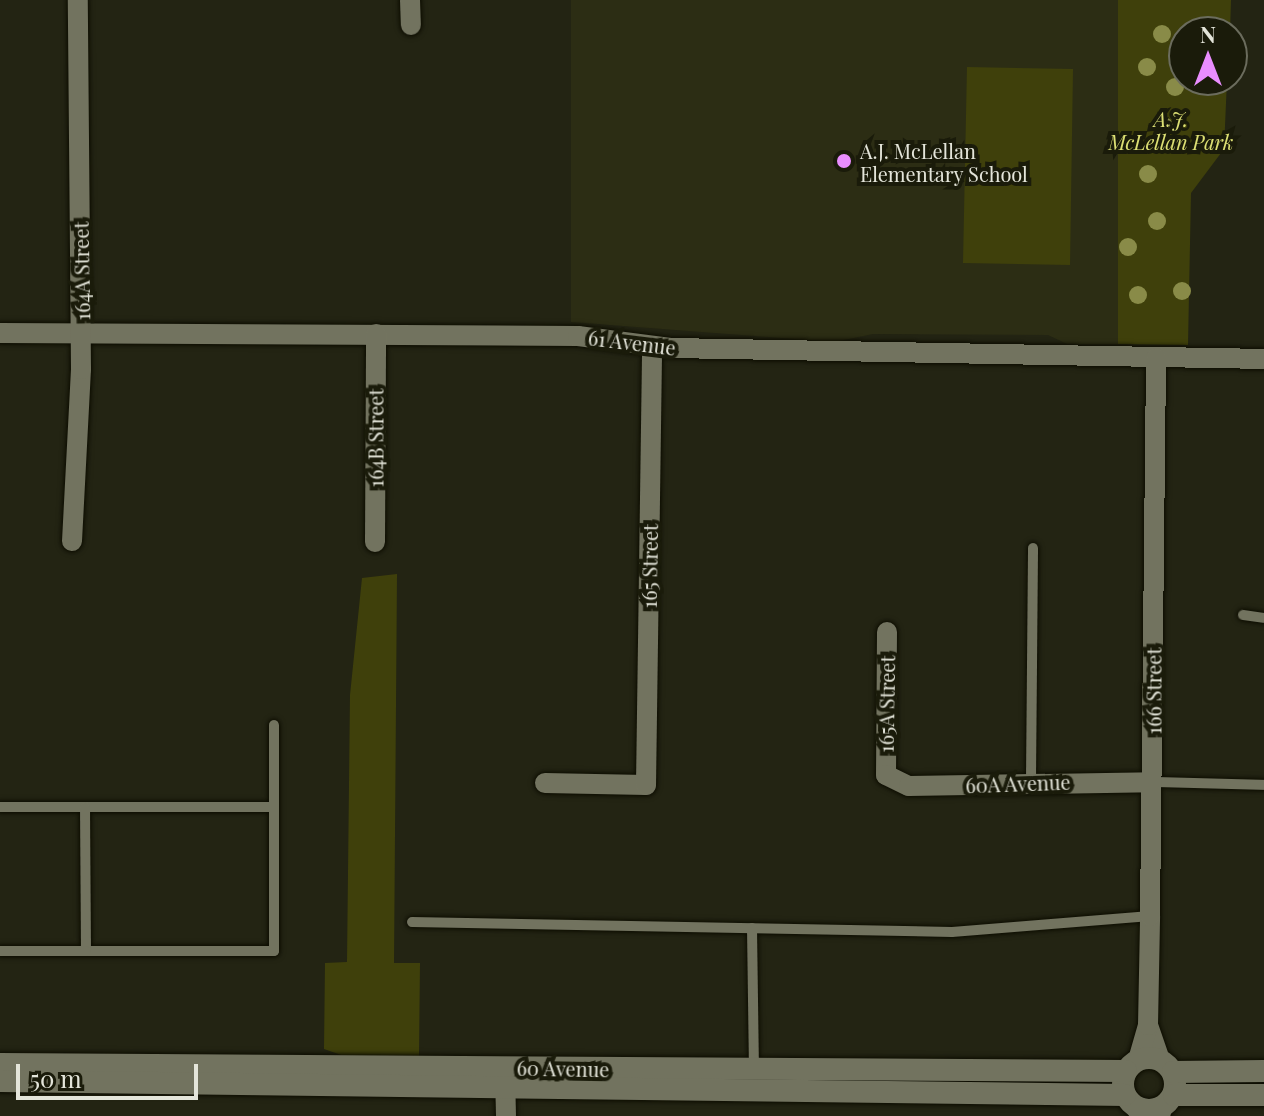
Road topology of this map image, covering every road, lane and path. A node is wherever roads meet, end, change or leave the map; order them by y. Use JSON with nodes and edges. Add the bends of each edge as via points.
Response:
{"nodes":[{"id":1,"x":78,"y":0,"type":"edge"},
{"id":2,"x":410,"y":0,"type":"edge"},
{"id":3,"x":411,"y":25,"type":"dead end"},
{"id":4,"x":0,"y":333,"type":"edge"},
{"id":5,"x":81,"y":333,"type":"junction"},
{"id":6,"x":376,"y":334,"type":"junction"},
{"id":7,"x":652,"y":346,"type":"junction"},
{"id":8,"x":1156,"y":358,"type":"junction"},
{"id":9,"x":1264,"y":359,"type":"edge"},
{"id":10,"x":72,"y":541,"type":"dead end"},
{"id":11,"x":375,"y":542,"type":"dead end"},
{"id":12,"x":1033,"y":548,"type":"dead end"},
{"id":13,"x":1243,"y":615,"type":"dead end"},
{"id":14,"x":1264,"y":618,"type":"edge"},
{"id":15,"x":887,"y":632,"type":"dead end"},
{"id":16,"x":274,"y":725,"type":"dead end"},
{"id":17,"x":886,"y":775,"type":"joint"},
{"id":18,"x":1031,"y":780,"type":"junction"},
{"id":19,"x":1152,"y":782,"type":"junction"},
{"id":20,"x":545,"y":783,"type":"dead end"},
{"id":21,"x":1264,"y":785,"type":"edge"},
{"id":22,"x":0,"y":807,"type":"edge"},
{"id":23,"x":85,"y":807,"type":"junction"},
{"id":24,"x":273,"y":807,"type":"junction"},
{"id":25,"x":1150,"y":916,"type":"junction"},
{"id":26,"x":412,"y":922,"type":"dead end"},
{"id":27,"x":752,"y":928,"type":"junction"},
{"id":28,"x":0,"y":951,"type":"edge"},
{"id":29,"x":86,"y":951,"type":"junction"},
{"id":30,"x":0,"y":1064,"type":"edge"},
{"id":31,"x":1264,"y":1071,"type":"edge"},
{"id":32,"x":505,"y":1078,"type":"junction"},
{"id":33,"x":0,"y":1081,"type":"edge"},
{"id":34,"x":754,"y":1081,"type":"junction"},
{"id":35,"x":1156,"y":1083,"type":"edge"},
{"id":36,"x":1264,"y":1095,"type":"edge"},
{"id":37,"x":1134,"y":1106,"type":"edge"},
{"id":38,"x":506,"y":1116,"type":"edge"}],
"edges":[{"from":1,"to":5,"type":"street","name":"164A Street"},
{"from":2,"to":3,"type":"street"},
{"from":4,"to":5,"type":"street","name":"61 Avenue"},
{"from":5,"to":6,"type":"street","name":"61 Avenue"},
{"from":5,"to":10,"type":"street","name":"164A Street","via":[[79,506]]},
{"from":6,"to":7,"type":"street","name":"61 Avenue","via":[[578,336]]},
{"from":6,"to":11,"type":"street","name":"164B Street"},
{"from":7,"to":8,"type":"street","name":"61 Avenue"},
{"from":7,"to":20,"type":"street","name":"165 Street","via":[[646,785]]},
{"from":8,"to":9,"type":"street","name":"61 Avenue"},
{"from":8,"to":19,"type":"street","name":"166 Street"},
{"from":12,"to":18,"type":"lane"},
{"from":13,"to":14,"type":"lane"},
{"from":15,"to":17,"type":"street","name":"165A Street"},
{"from":16,"to":24,"type":"lane"},
{"from":17,"to":18,"type":"street","name":"60A Avenue","via":[[909,786]]},
{"from":18,"to":19,"type":"street","name":"60A Avenue"},
{"from":19,"to":21,"type":"lane"},
{"from":19,"to":25,"type":"street","name":"166 Street"},
{"from":22,"to":23,"type":"lane"},
{"from":23,"to":24,"type":"lane"},
{"from":23,"to":29,"type":"lane"},
{"from":24,"to":29,"type":"lane","via":[[274,951]]},
{"from":25,"to":27,"type":"lane","via":[[952,932]]},
{"from":25,"to":35,"type":"street","name":"166 Street","via":[[1148,1025]]},
{"from":26,"to":27,"type":"lane"},
{"from":27,"to":34,"type":"lane"},
{"from":28,"to":29,"type":"lane"},
{"from":30,"to":32,"type":"street","name":"60 Avenue"},
{"from":31,"to":35,"type":"street","name":"60 Avenue"},
{"from":32,"to":33,"type":"street","name":"60 Avenue"},
{"from":32,"to":34,"type":"street","name":"60 Avenue"},
{"from":32,"to":38,"type":"street"},
{"from":34,"to":35,"type":"street","name":"60 Avenue"},
{"from":34,"to":37,"type":"street","name":"60 Avenue"},
{"from":35,"to":36,"type":"street","name":"60 Avenue"},
{"from":35,"to":37,"type":"street"},
{"from":35,"to":37,"type":"street","name":"60 Avenue"}]}
